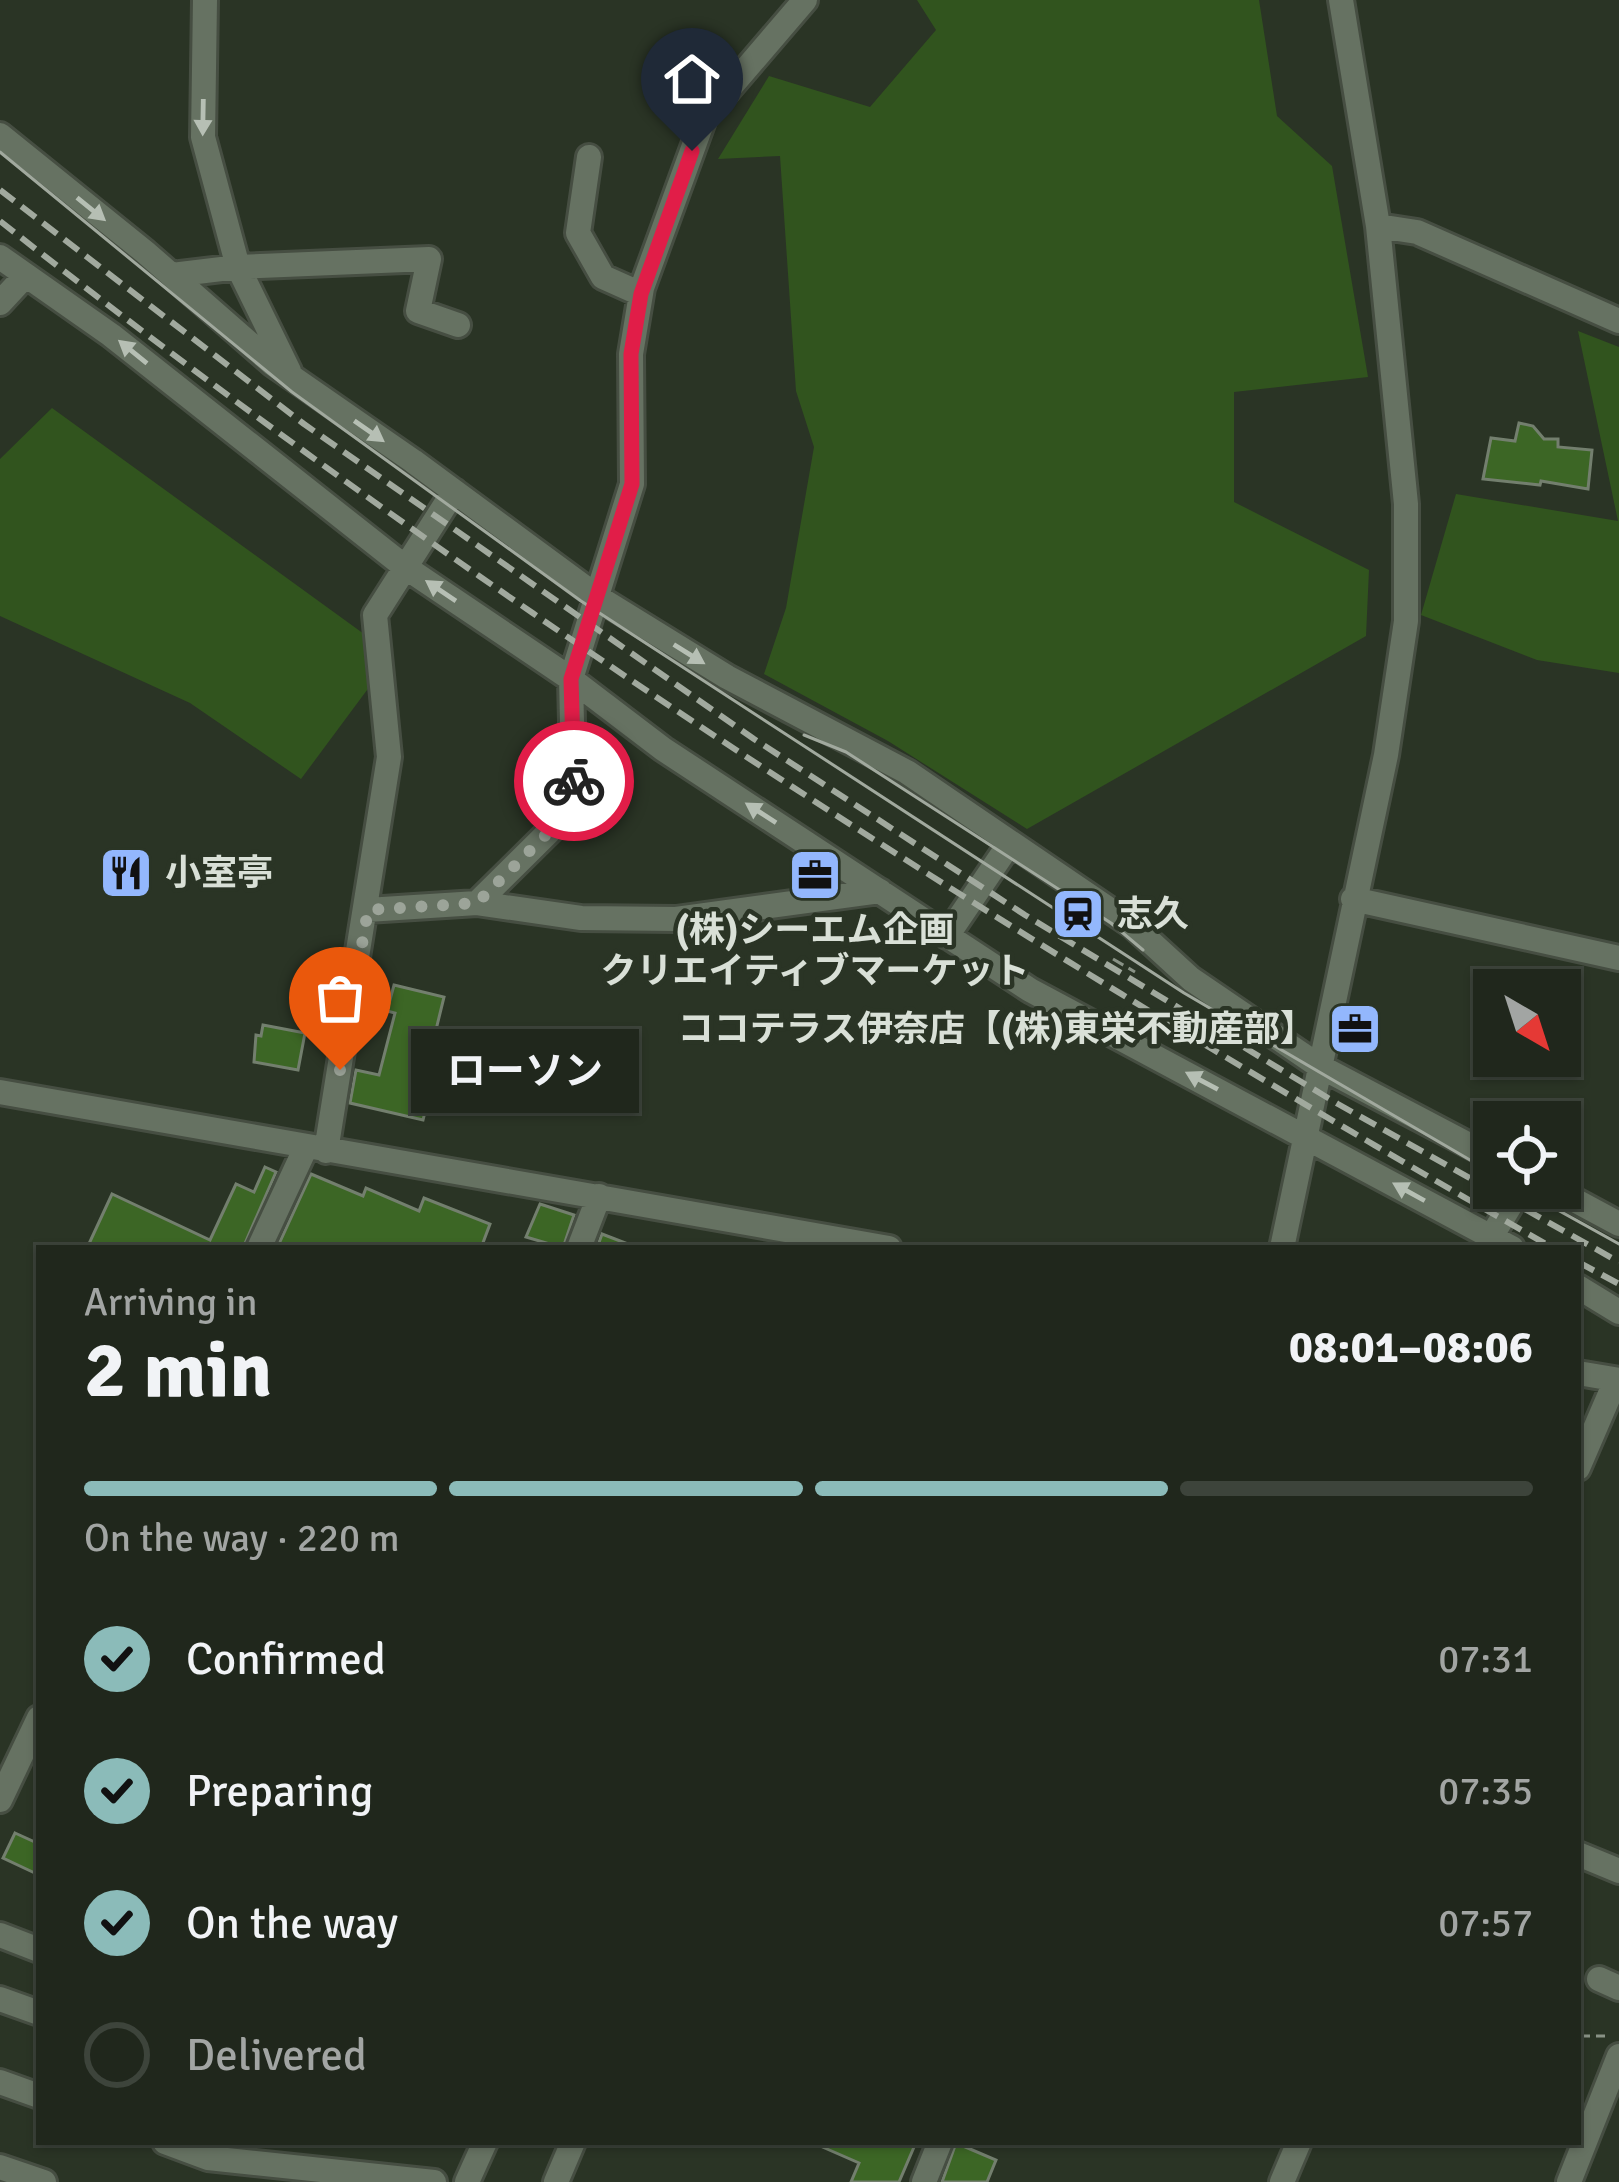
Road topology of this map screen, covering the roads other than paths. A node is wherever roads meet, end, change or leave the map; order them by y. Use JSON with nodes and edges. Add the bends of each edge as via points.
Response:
{"nodes":[{"id":1,"x":206,"y":0,"type":"edge"},
{"id":2,"x":805,"y":0,"type":"edge"},
{"id":3,"x":1341,"y":0,"type":"edge"},
{"id":4,"x":0,"y":136,"type":"edge"},
{"id":5,"x":589,"y":157,"type":"dead end"},
{"id":6,"x":1378,"y":226,"type":"junction"},
{"id":7,"x":0,"y":257,"type":"edge"},
{"id":8,"x":238,"y":267,"type":"junction"},
{"id":9,"x":172,"y":275,"type":"junction"},
{"id":10,"x":25,"y":276,"type":"junction"},
{"id":11,"x":641,"y":294,"type":"junction"},
{"id":12,"x":0,"y":303,"type":"edge"},
{"id":13,"x":1619,"y":321,"type":"edge"},
{"id":14,"x":458,"y":325,"type":"dead end"},
{"id":15,"x":292,"y":377,"type":"junction"},
{"id":16,"x":454,"y":491,"type":"junction"},
{"id":17,"x":405,"y":567,"type":"junction"},
{"id":18,"x":599,"y":598,"type":"junction"},
{"id":19,"x":571,"y":679,"type":"junction"},
{"id":20,"x":1010,"y":843,"type":"junction"},
{"id":21,"x":880,"y":891,"type":"junction"},
{"id":22,"x":1353,"y":898,"type":"junction"},
{"id":23,"x":477,"y":903,"type":"junction"},
{"id":24,"x":368,"y":910,"type":"junction"},
{"id":25,"x":947,"y":935,"type":"junction"},
{"id":26,"x":1619,"y":958,"type":"edge"},
{"id":27,"x":1319,"y":1066,"type":"junction"},
{"id":28,"x":0,"y":1092,"type":"edge"},
{"id":29,"x":1305,"y":1135,"type":"junction"},
{"id":30,"x":1473,"y":1147,"type":"edge"},
{"id":31,"x":316,"y":1149,"type":"junction"},
{"id":32,"x":599,"y":1196,"type":"junction"},
{"id":33,"x":1581,"y":1204,"type":"edge"},
{"id":34,"x":1514,"y":1209,"type":"edge"},
{"id":35,"x":1619,"y":1224,"type":"edge"},
{"id":36,"x":1502,"y":1242,"type":"edge"},
{"id":37,"x":261,"y":1245,"type":"edge"},
{"id":38,"x":580,"y":1245,"type":"edge"},
{"id":39,"x":872,"y":1245,"type":"edge"},
{"id":40,"x":1283,"y":1245,"type":"edge"},
{"id":41,"x":1581,"y":1289,"type":"edge"},
{"id":42,"x":1619,"y":1312,"type":"edge"},
{"id":43,"x":1581,"y":1374,"type":"edge"},
{"id":44,"x":1618,"y":1380,"type":"edge"},
{"id":45,"x":1581,"y":1461,"type":"edge"},
{"id":46,"x":36,"y":1731,"type":"edge"},
{"id":47,"x":28,"y":1766,"type":"edge"},
{"id":48,"x":0,"y":1800,"type":"edge"},
{"id":49,"x":1581,"y":1855,"type":"edge"},
{"id":50,"x":1619,"y":1871,"type":"edge"},
{"id":51,"x":0,"y":1935,"type":"edge"},
{"id":52,"x":36,"y":1949,"type":"edge"},
{"id":53,"x":0,"y":1999,"type":"edge"},
{"id":54,"x":36,"y":2012,"type":"edge"},
{"id":55,"x":1619,"y":2056,"type":"edge"},
{"id":56,"x":0,"y":2082,"type":"edge"},
{"id":57,"x":36,"y":2095,"type":"edge"},
{"id":58,"x":172,"y":2145,"type":"edge"},
{"id":59,"x":484,"y":2145,"type":"edge"},
{"id":60,"x":572,"y":2145,"type":"edge"},
{"id":61,"x":939,"y":2145,"type":"edge"},
{"id":62,"x":1298,"y":2145,"type":"edge"},
{"id":63,"x":207,"y":2160,"type":"edge"},
{"id":64,"x":0,"y":2167,"type":"edge"},
{"id":65,"x":44,"y":2182,"type":"edge"},
{"id":66,"x":434,"y":2182,"type":"edge"},
{"id":67,"x":467,"y":2182,"type":"edge"},
{"id":68,"x":556,"y":2182,"type":"edge"},
{"id":69,"x":924,"y":2182,"type":"edge"},
{"id":70,"x":1282,"y":2182,"type":"edge"},
{"id":71,"x":1569,"y":2182,"type":"edge"}],
"edges":[{"from":1,"to":8,"type":"street","one_way":true,"via":[[202,137]]},
{"from":2,"to":11,"type":"street","via":[[704,118]]},
{"from":3,"to":6,"type":"street"},
{"from":4,"to":9,"type":"street","one_way":true},
{"from":5,"to":11,"type":"street","via":[[578,233],[603,277]]},
{"from":6,"to":13,"type":"street","via":[[1417,232]]},
{"from":6,"to":22,"type":"street","via":[[1408,563],[1397,700]]},
{"from":7,"to":10,"type":"street"},
{"from":8,"to":9,"type":"street"},
{"from":8,"to":14,"type":"street","via":[[429,259],[418,310]]},
{"from":8,"to":15,"type":"street"},
{"from":9,"to":15,"type":"street"},
{"from":10,"to":12,"type":"street"},
{"from":17,"to":10,"type":"street","one_way":true,"via":[[111,334]]},
{"from":11,"to":18,"type":"street","via":[[631,354],[632,484]]},
{"from":15,"to":16,"type":"street","one_way":true},
{"from":16,"to":17,"type":"street"},
{"from":16,"to":18,"type":"street"},
{"from":19,"to":17,"type":"street","one_way":true},
{"from":17,"to":24,"type":"street","via":[[375,615],[389,757]]},
{"from":18,"to":19,"type":"street"},
{"from":18,"to":20,"type":"street","one_way":true,"via":[[907,772]]},
{"from":21,"to":19,"type":"street","one_way":true},
{"from":19,"to":23,"type":"street","via":[[574,807]]},
{"from":20,"to":25,"type":"street"},
{"from":20,"to":27,"type":"street"},
{"from":21,"to":23,"type":"street","via":[[676,919],[581,918]]},
{"from":21,"to":25,"type":"street"},
{"from":22,"to":26,"type":"street"},
{"from":22,"to":27,"type":"street"},
{"from":23,"to":24,"type":"street"},
{"from":24,"to":31,"type":"street"},
{"from":29,"to":25,"type":"street","one_way":true,"via":[[1030,990]]},
{"from":27,"to":29,"type":"street"},
{"from":27,"to":30,"type":"street"},
{"from":28,"to":31,"type":"street"},
{"from":36,"to":29,"type":"street","one_way":true},
{"from":29,"to":40,"type":"street"},
{"from":31,"to":32,"type":"street"},
{"from":31,"to":37,"type":"street"},
{"from":32,"to":38,"type":"street"},
{"from":32,"to":39,"type":"street"},
{"from":33,"to":35,"type":"street"},
{"from":34,"to":36,"type":"street"},
{"from":41,"to":42,"type":"street"},
{"from":43,"to":44,"type":"street"},
{"from":44,"to":45,"type":"street"},
{"from":46,"to":47,"type":"street"},
{"from":47,"to":48,"type":"street"},
{"from":49,"to":50,"type":"street"},
{"from":51,"to":52,"type":"street"},
{"from":53,"to":54,"type":"street"},
{"from":55,"to":71,"type":"street"},
{"from":56,"to":57,"type":"street"},
{"from":58,"to":63,"type":"street"},
{"from":59,"to":67,"type":"street"},
{"from":60,"to":68,"type":"street"},
{"from":61,"to":69,"type":"street"},
{"from":62,"to":70,"type":"street"},
{"from":63,"to":66,"type":"street"},
{"from":64,"to":65,"type":"street"}]}
